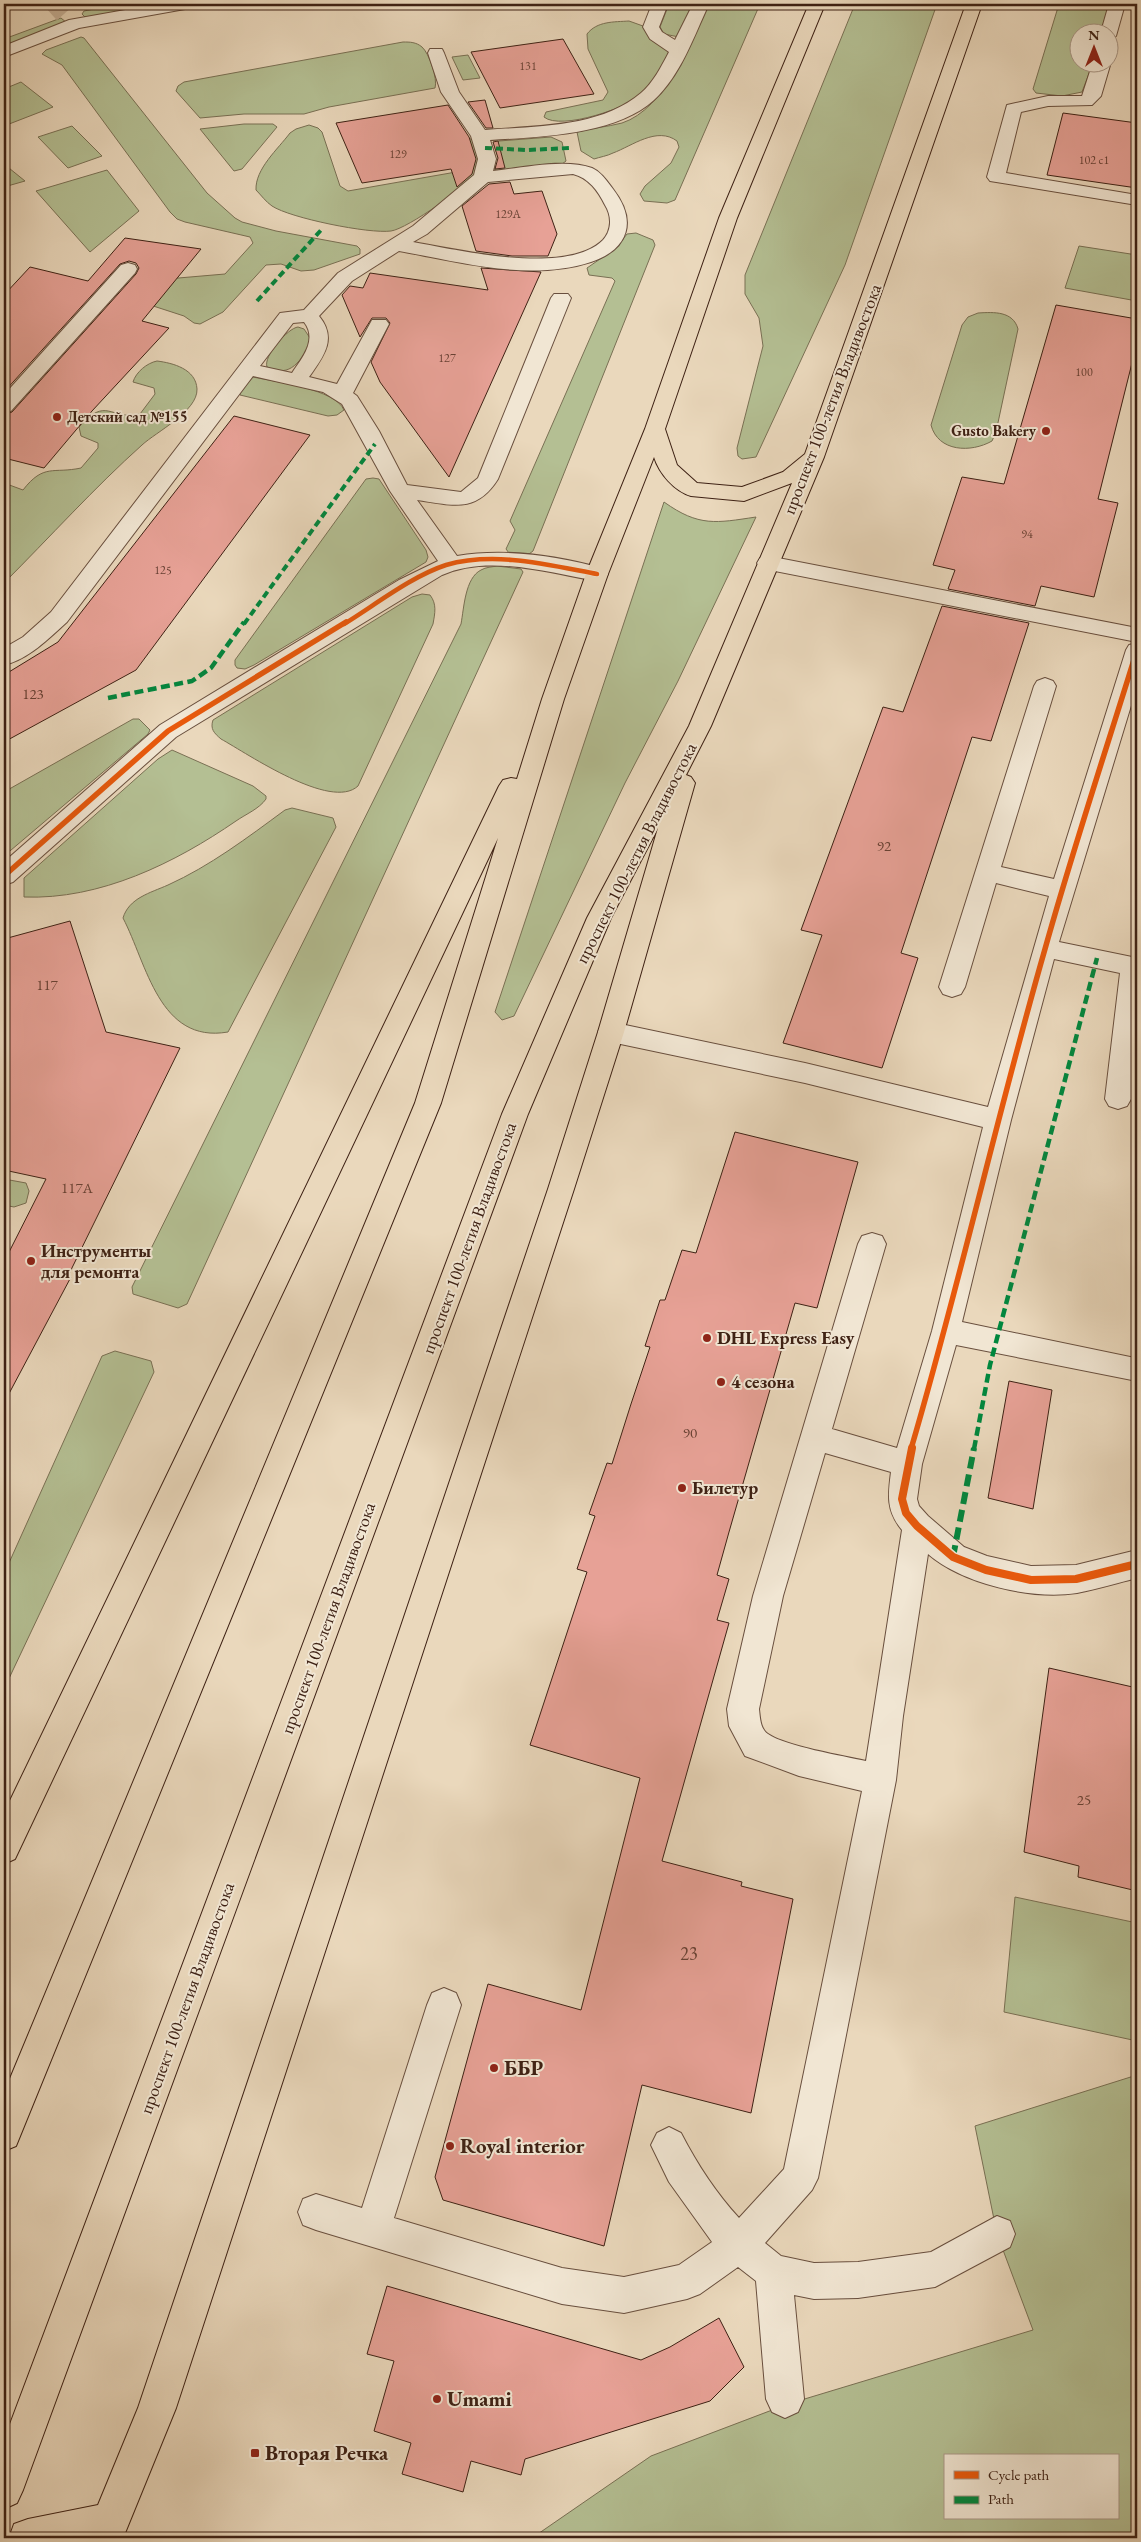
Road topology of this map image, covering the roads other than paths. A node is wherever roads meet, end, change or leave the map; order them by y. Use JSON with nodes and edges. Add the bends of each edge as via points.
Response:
{"nodes":[{"id":1,"x":185,"y":4,"type":"edge"},
{"id":2,"x":660,"y":4,"type":"edge"},
{"id":3,"x":701,"y":4,"type":"edge"},
{"id":4,"x":816,"y":4,"type":"edge"},
{"id":5,"x":974,"y":4,"type":"edge"},
{"id":6,"x":1117,"y":4,"type":"edge"},
{"id":7,"x":1112,"y":22,"type":"edge"},
{"id":8,"x":679,"y":49,"type":"junction"},
{"id":9,"x":4,"y":52,"type":"edge"},
{"id":10,"x":436,"y":53,"type":"dead end"},
{"id":11,"x":1099,"y":72,"type":"edge"},
{"id":12,"x":480,"y":136,"type":"junction"},
{"id":13,"x":483,"y":176,"type":"junction"},
{"id":14,"x":1137,"y":200,"type":"edge"},
{"id":15,"x":395,"y":246,"type":"junction"},
{"id":16,"x":128,"y":270,"type":"dead end"},
{"id":17,"x":561,"y":298,"type":"dead end"},
{"id":18,"x":309,"y":316,"type":"junction"},
{"id":19,"x":379,"y":324,"type":"dead end"},
{"id":20,"x":248,"y":369,"type":"junction"},
{"id":21,"x":296,"y":381,"type":"junction"},
{"id":22,"x":342,"y":394,"type":"junction"},
{"id":23,"x":4,"y":408,"type":"edge"},
{"id":24,"x":655,"y":429,"type":"junction"},
{"id":25,"x":814,"y":457,"type":"junction"},
{"id":26,"x":400,"y":491,"type":"junction"},
{"id":27,"x":768,"y":563,"type":"junction"},
{"id":28,"x":451,"y":564,"type":"junction"},
{"id":29,"x":596,"y":574,"type":"junction"},
{"id":30,"x":1137,"y":635,"type":"edge"},
{"id":31,"x":1137,"y":650,"type":"edge"},
{"id":32,"x":4,"y":658,"type":"edge"},
{"id":33,"x":1045,"y":686,"type":"dead end"},
{"id":34,"x":553,"y":699,"type":"junction"},
{"id":35,"x":700,"y":726,"type":"junction"},
{"id":36,"x":986,"y":872,"type":"junction"},
{"id":37,"x":4,"y":876,"type":"edge"},
{"id":38,"x":1064,"y":890,"type":"junction"},
{"id":39,"x":1045,"y":948,"type":"junction"},
{"id":40,"x":1135,"y":966,"type":"edge"},
{"id":41,"x":952,"y":987,"type":"dead end"},
{"id":42,"x":611,"y":1032,"type":"junction"},
{"id":43,"x":1118,"y":1099,"type":"dead end"},
{"id":44,"x":998,"y":1120,"type":"junction"},
{"id":45,"x":872,"y":1244,"type":"dead end"},
{"id":46,"x":946,"y":1331,"type":"junction"},
{"id":47,"x":1135,"y":1370,"type":"dead end"},
{"id":48,"x":814,"y":1437,"type":"junction"},
{"id":49,"x":907,"y":1464,"type":"junction"},
{"id":50,"x":917,"y":1526,"type":"junction"},
{"id":51,"x":1137,"y":1564,"type":"edge"},
{"id":52,"x":880,"y":1780,"type":"junction"},
{"id":53,"x":4,"y":1848,"type":"edge"},
{"id":54,"x":444,"y":2005,"type":"dead end"},
{"id":55,"x":4,"y":2134,"type":"edge"},
{"id":56,"x":669,"y":2145,"type":"dead end"},
{"id":57,"x":316,"y":2212,"type":"dead end"},
{"id":58,"x":372,"y":2229,"type":"junction"},
{"id":59,"x":997,"y":2234,"type":"dead end"},
{"id":60,"x":739,"y":2245,"type":"junction"},
{"id":61,"x":773,"y":2272,"type":"junction"},
{"id":62,"x":785,"y":2400,"type":"dead end"},
{"id":63,"x":4,"y":2490,"type":"edge"},
{"id":64,"x":108,"y":2530,"type":"edge"},
{"id":65,"x":28,"y":2538,"type":"edge"}],
"edges":[{"from":1,"to":9,"type":"street","via":[[70,19]]},
{"from":2,"to":8,"type":"street","via":[[651,27]]},
{"from":3,"to":8,"type":"street"},
{"from":4,"to":24,"type":"highway","via":[[728,218]]},
{"from":5,"to":25,"type":"highway","name":"проспект 100-летия Владивостока"},
{"from":6,"to":7,"type":"street"},
{"from":8,"to":12,"type":"street","via":[[650,95],[625,112],[566,126]]},
{"from":10,"to":12,"type":"street","via":[[450,92]]},
{"from":11,"to":14,"type":"street","via":[[1092,96],[1086,101],[1048,101],[1013,109],[996,177]]},
{"from":12,"to":13,"type":"street","via":[[487,159]]},
{"from":13,"to":15,"type":"street","via":[[420,230]]},
{"from":13,"to":15,"type":"street","via":[[573,169],[584,171],[596,177],[620,212],[617,234],[611,245],[596,253],[550,264],[525,264]]},
{"from":15,"to":18,"type":"street","via":[[345,277]]},
{"from":16,"to":23,"type":"street"},
{"from":17,"to":26,"type":"street","via":[[483,486],[469,498],[460,499]]},
{"from":18,"to":20,"type":"street","via":[[288,317]]},
{"from":18,"to":21,"type":"street","via":[[321,336],[319,346]]},
{"from":19,"to":22,"type":"street"},
{"from":20,"to":21,"type":"street"},
{"from":20,"to":32,"type":"street","via":[[59,617],[31,642]]},
{"from":21,"to":22,"type":"street","via":[[330,388]]},
{"from":22,"to":26,"type":"street","via":[[358,411]]},
{"from":24,"to":25,"type":"highway","via":[[668,468],[691,489],[744,494],[790,477]]},
{"from":24,"to":29,"type":"highway"},
{"from":25,"to":27,"type":"highway","name":"проспект 100-летия Владивостока"},
{"from":26,"to":28,"type":"street"},
{"from":27,"to":30,"type":"street"},
{"from":27,"to":35,"type":"highway","name":"проспект 100-летия Владивостока"},
{"from":28,"to":29,"type":"street","via":[[491,559]]},
{"from":28,"to":37,"type":"street","via":[[407,585],[168,731]]},
{"from":29,"to":34,"type":"highway"},
{"from":31,"to":38,"type":"street"},
{"from":33,"to":36,"type":"street"},
{"from":34,"to":53,"type":"highway"},
{"from":34,"to":55,"type":"highway","via":[[428,1103]]},
{"from":35,"to":42,"type":"highway"},
{"from":35,"to":63,"type":"highway","name":"проспект 100-летия Владивостока","via":[[599,918],[515,1114]]},
{"from":36,"to":38,"type":"street"},
{"from":36,"to":41,"type":"street"},
{"from":38,"to":39,"type":"street"},
{"from":39,"to":40,"type":"street"},
{"from":39,"to":44,"type":"street"},
{"from":40,"to":43,"type":"street"},
{"from":42,"to":44,"type":"street","via":[[717,1053]]},
{"from":42,"to":64,"type":"highway","via":[[160,2399]]},
{"from":44,"to":46,"type":"street"},
{"from":45,"to":48,"type":"street"},
{"from":46,"to":47,"type":"street"},
{"from":46,"to":49,"type":"street"},
{"from":48,"to":49,"type":"street"},
{"from":48,"to":52,"type":"street","via":[[768,1596],[743,1709],[745,1726],[756,1745],[799,1761]]},
{"from":49,"to":50,"type":"street","via":[[902,1499],[906,1513]]},
{"from":50,"to":51,"type":"street","via":[[953,1557],[986,1570],[1031,1580],[1076,1579]]},
{"from":50,"to":52,"type":"street"},
{"from":52,"to":60,"type":"street","via":[[800,2178]]},
{"from":54,"to":58,"type":"street"},
{"from":56,"to":60,"type":"street","via":[[691,2186]]},
{"from":57,"to":58,"type":"street"},
{"from":58,"to":60,"type":"street","via":[[562,2286],[624,2295],[687,2281]]},
{"from":59,"to":61,"type":"street","via":[[935,2269],[858,2280],[814,2281]]},
{"from":60,"to":61,"type":"street"},
{"from":61,"to":62,"type":"street"},
{"from":64,"to":65,"type":"highway"}]}
